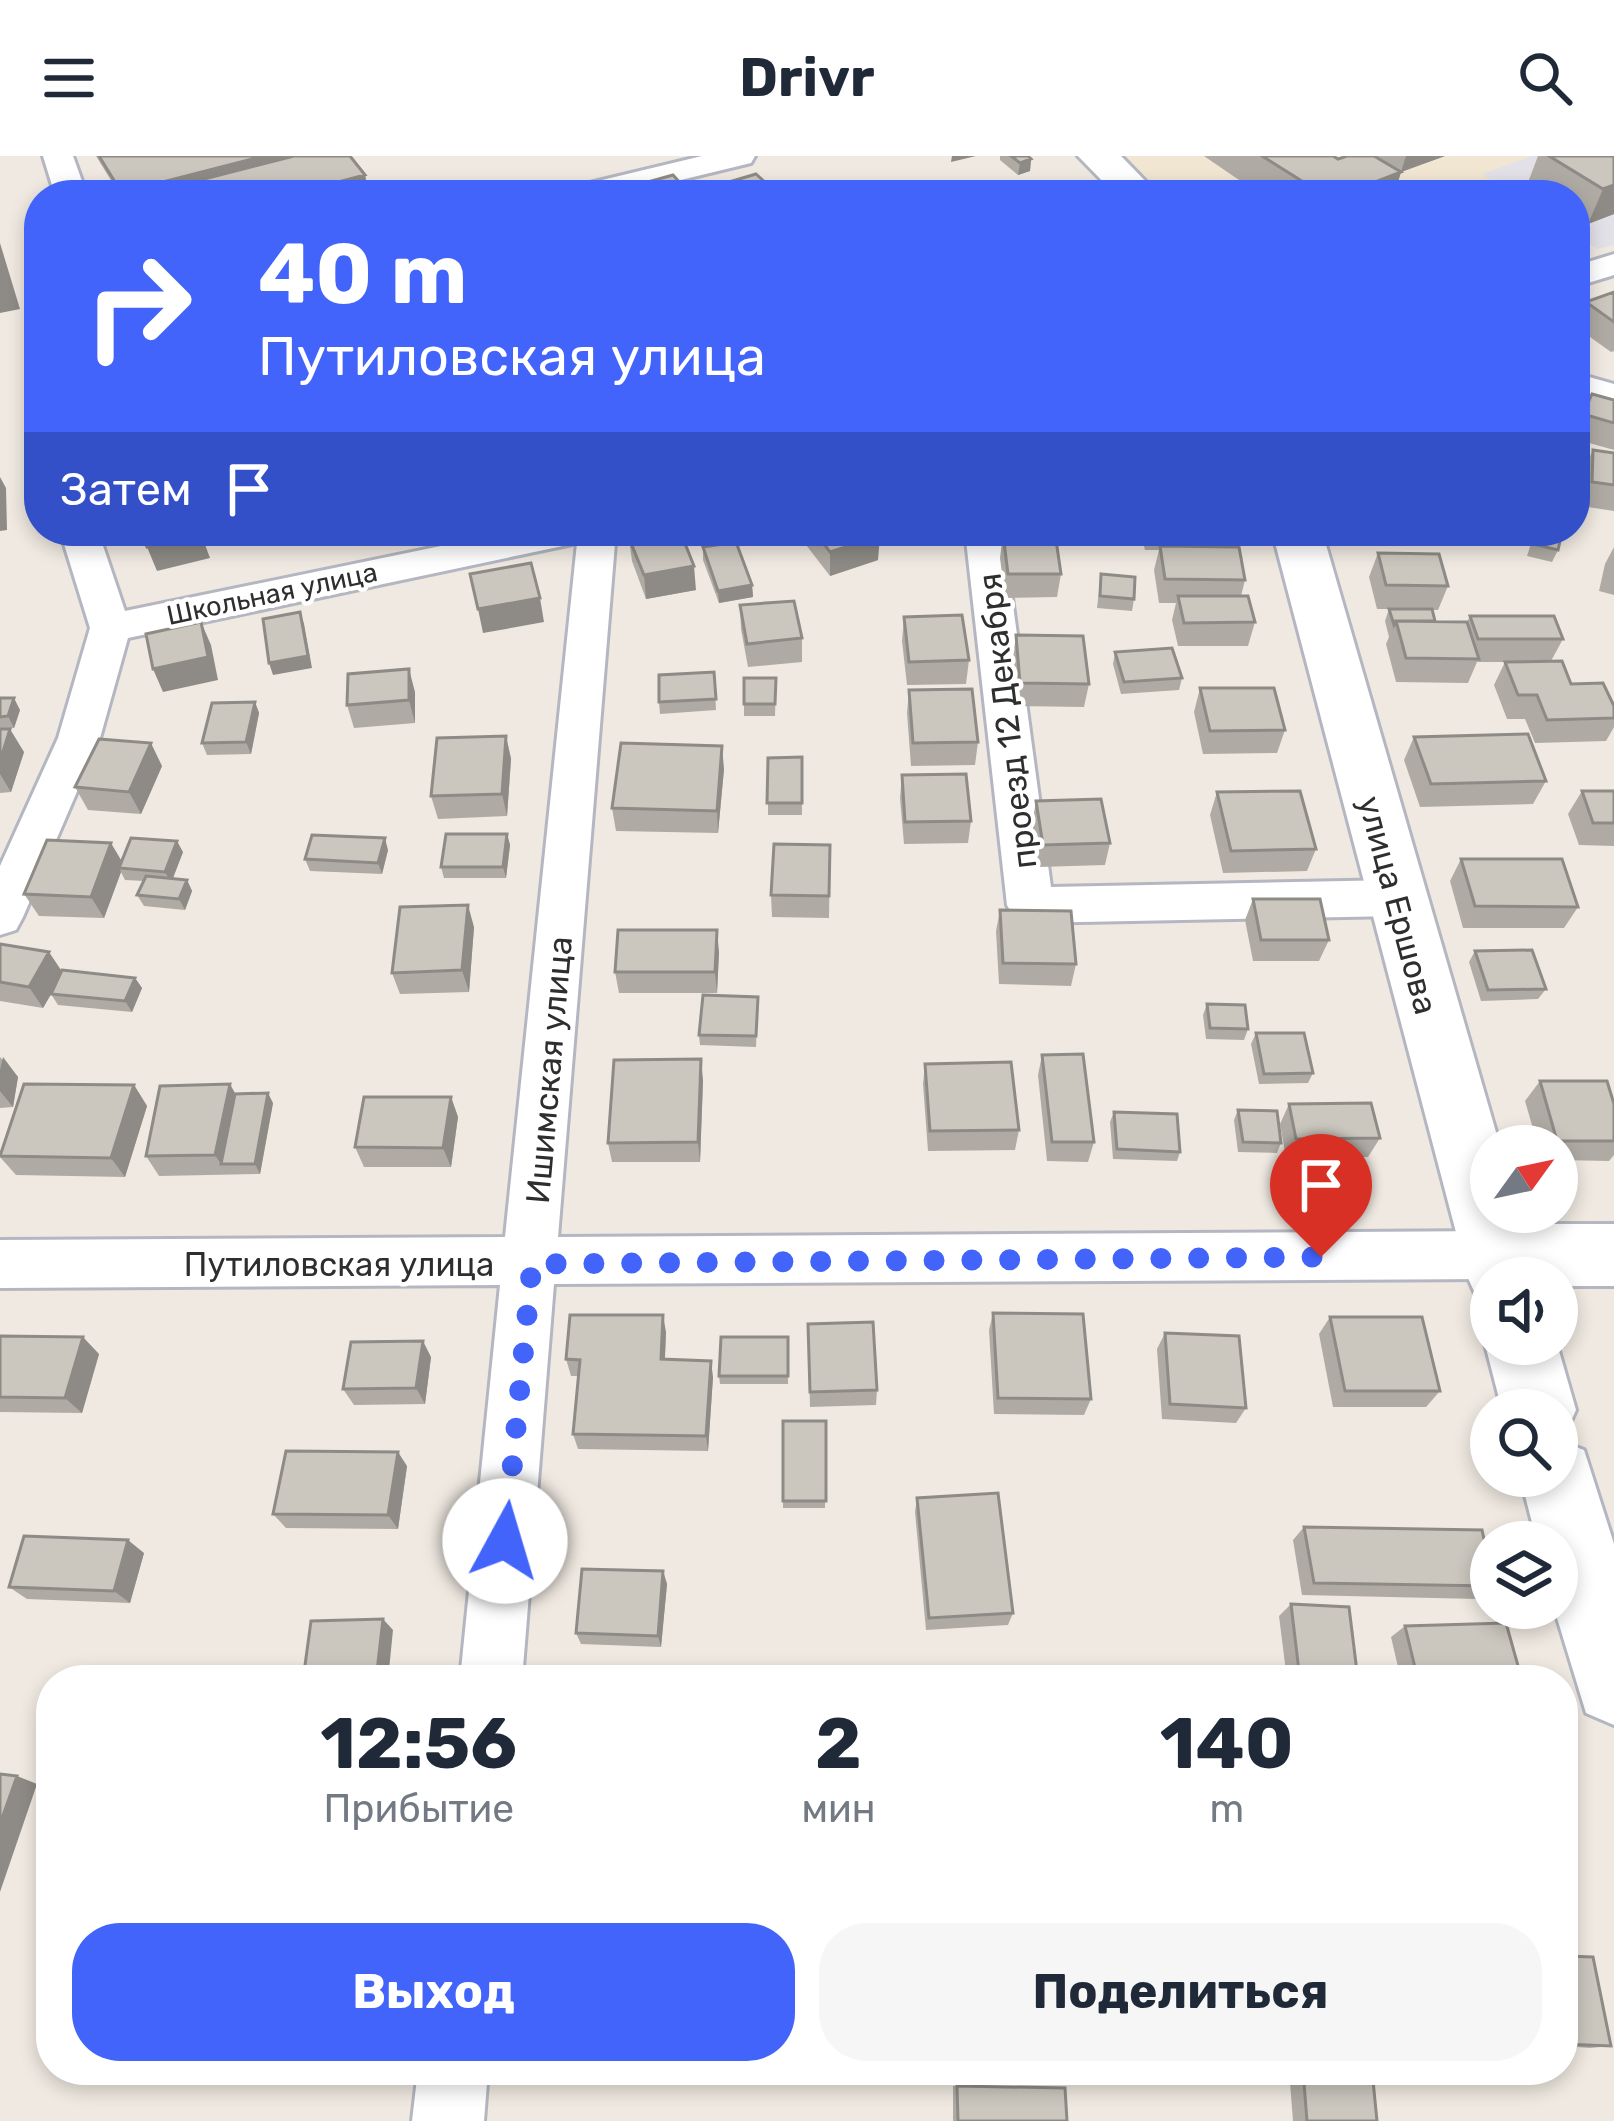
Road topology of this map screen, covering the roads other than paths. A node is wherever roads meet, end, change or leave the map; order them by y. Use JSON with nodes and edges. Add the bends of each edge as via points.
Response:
{"nodes":[{"id":1,"x":582,"y":156,"type":"edge"},
{"id":2,"x":740,"y":156,"type":"edge"},
{"id":3,"x":1098,"y":156,"type":"edge"},
{"id":4,"x":606,"y":180,"type":"edge"},
{"id":5,"x":642,"y":180,"type":"edge"},
{"id":6,"x":1123,"y":180,"type":"edge"},
{"id":7,"x":84,"y":546,"type":"edge"},
{"id":8,"x":502,"y":546,"type":"edge"},
{"id":9,"x":596,"y":546,"type":"edge"},
{"id":10,"x":986,"y":546,"type":"edge"},
{"id":11,"x":1301,"y":546,"type":"edge"},
{"id":12,"x":110,"y":628,"type":"junction"},
{"id":13,"x":1396,"y":898,"type":"junction"},
{"id":14,"x":0,"y":917,"type":"edge"},
{"id":15,"x":1614,"y":1255,"type":"edge"},
{"id":16,"x":1497,"y":1257,"type":"edge"},
{"id":17,"x":1578,"y":1259,"type":"edge"},
{"id":18,"x":0,"y":1264,"type":"edge"},
{"id":19,"x":532,"y":1264,"type":"junction"},
{"id":20,"x":1470,"y":1267,"type":"edge"},
{"id":21,"x":1563,"y":1497,"type":"edge"},
{"id":22,"x":492,"y":1665,"type":"edge"},
{"id":23,"x":1614,"y":1685,"type":"edge"},
{"id":24,"x":452,"y":2085,"type":"edge"},
{"id":25,"x":448,"y":2121,"type":"edge"}],
"edges":[{"from":1,"to":4,"type":"street"},
{"from":2,"to":5,"type":"street"},
{"from":3,"to":6,"type":"street"},
{"from":7,"to":12,"type":"street"},
{"from":8,"to":12,"type":"street","name":"Школьная улица"},
{"from":9,"to":19,"type":"street","name":"Ишимская улица"},
{"from":10,"to":13,"type":"street","name":"проезд 12 Декабря","via":[[1030,905]]},
{"from":11,"to":13,"type":"street","name":"улица Ершова"},
{"from":12,"to":14,"type":"street","via":[[79,738]]},
{"from":13,"to":16,"type":"street","name":"улица Ершова"},
{"from":15,"to":17,"type":"street","name":"Путиловская улица"},
{"from":18,"to":19,"type":"street","name":"Путиловская улица"},
{"from":19,"to":20,"type":"street","name":"Путиловская улица"},
{"from":19,"to":22,"type":"street","name":"Ишимская улица"},
{"from":21,"to":23,"type":"street"},
{"from":24,"to":25,"type":"street"}]}
